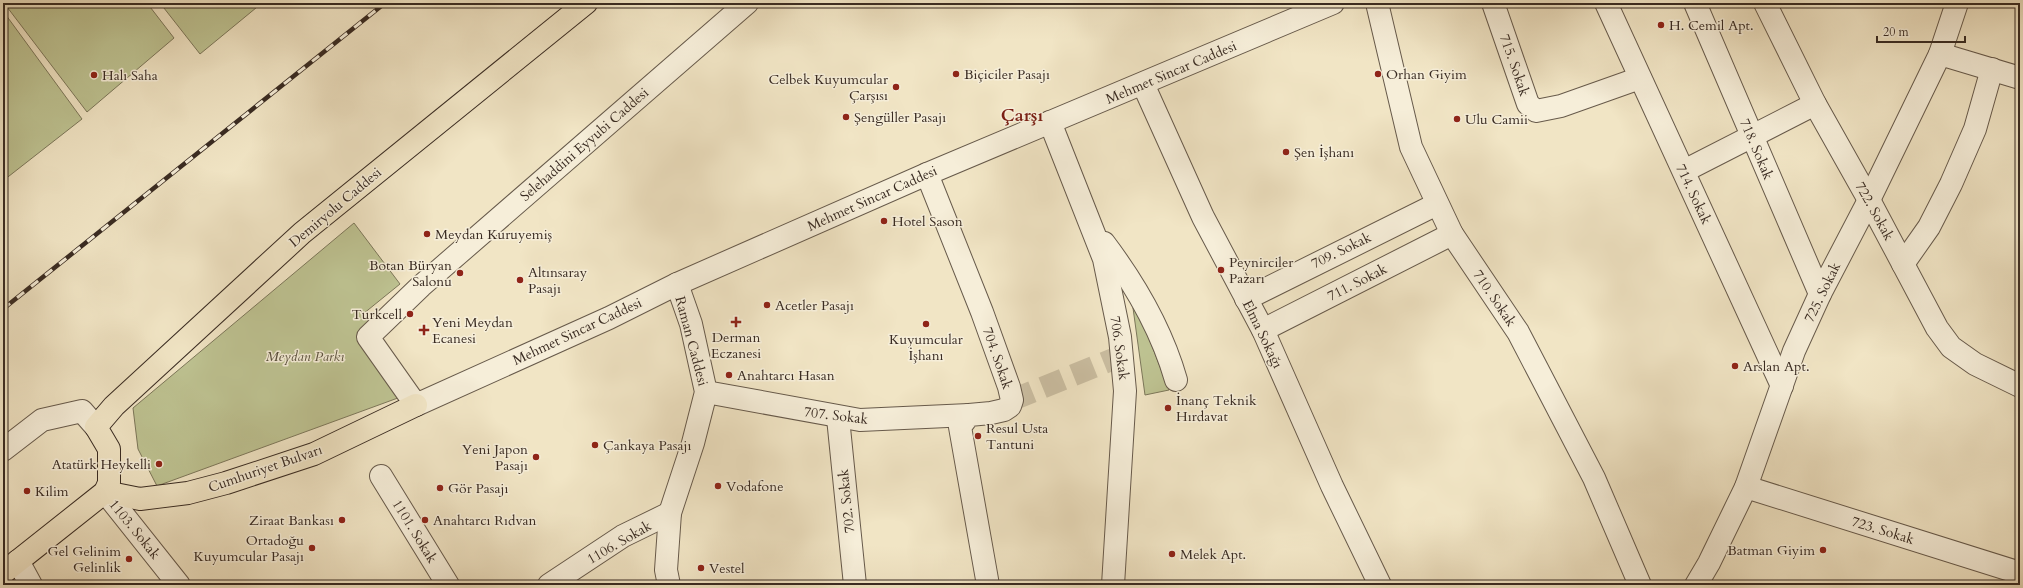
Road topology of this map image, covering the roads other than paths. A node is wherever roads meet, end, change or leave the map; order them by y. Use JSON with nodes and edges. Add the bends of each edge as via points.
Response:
{"nodes":[{"id":1,"x":586,"y":3,"type":"edge"},
{"id":2,"x":747,"y":3,"type":"edge"},
{"id":3,"x":1334,"y":3,"type":"edge"},
{"id":4,"x":1377,"y":3,"type":"edge"},
{"id":5,"x":1493,"y":3,"type":"edge"},
{"id":6,"x":1606,"y":3,"type":"edge"},
{"id":7,"x":1695,"y":3,"type":"edge"},
{"id":8,"x":1765,"y":3,"type":"edge"},
{"id":9,"x":1957,"y":3,"type":"edge"},
{"id":10,"x":1940,"y":54,"type":"junction"},
{"id":11,"x":1992,"y":68,"type":"junction"},
{"id":12,"x":1640,"y":78,"type":"junction"},
{"id":13,"x":2020,"y":78,"type":"edge"},
{"id":14,"x":1143,"y":84,"type":"junction"},
{"id":15,"x":1815,"y":104,"type":"junction"},
{"id":16,"x":1050,"y":122,"type":"junction"},
{"id":17,"x":1752,"y":136,"type":"junction"},
{"id":18,"x":1684,"y":171,"type":"junction"},
{"id":19,"x":927,"y":174,"type":"junction"},
{"id":20,"x":1869,"y":200,"type":"junction"},
{"id":21,"x":1437,"y":204,"type":"junction"},
{"id":22,"x":1090,"y":224,"type":"junction"},
{"id":23,"x":1452,"y":234,"type":"junction"},
{"id":24,"x":1903,"y":264,"type":"junction"},
{"id":25,"x":677,"y":284,"type":"junction"},
{"id":26,"x":1820,"y":294,"type":"junction"},
{"id":27,"x":1246,"y":298,"type":"junction"},
{"id":28,"x":1263,"y":330,"type":"junction"},
{"id":29,"x":1176,"y":380,"type":"dead end"},
{"id":30,"x":1782,"y":386,"type":"junction"},
{"id":31,"x":2020,"y":386,"type":"edge"},
{"id":32,"x":706,"y":392,"type":"junction"},
{"id":33,"x":416,"y":405,"type":"junction"},
{"id":34,"x":969,"y":415,"type":"junction"},
{"id":35,"x":838,"y":418,"type":"junction"},
{"id":36,"x":96,"y":427,"type":"junction"},
{"id":37,"x":3,"y":450,"type":"edge"},
{"id":38,"x":381,"y":476,"type":"dead end"},
{"id":39,"x":1746,"y":487,"type":"junction"},
{"id":40,"x":105,"y":492,"type":"junction"},
{"id":41,"x":670,"y":514,"type":"junction"},
{"id":42,"x":10,"y":567,"type":"edge"},
{"id":43,"x":2020,"y":573,"type":"edge"},
{"id":44,"x":31,"y":585,"type":"edge"},
{"id":45,"x":179,"y":585,"type":"edge"},
{"id":46,"x":448,"y":585,"type":"edge"},
{"id":47,"x":549,"y":585,"type":"edge"},
{"id":48,"x":669,"y":585,"type":"edge"},
{"id":49,"x":855,"y":585,"type":"edge"},
{"id":50,"x":988,"y":585,"type":"edge"},
{"id":51,"x":1113,"y":585,"type":"edge"},
{"id":52,"x":1380,"y":585,"type":"edge"},
{"id":53,"x":1640,"y":585,"type":"edge"},
{"id":54,"x":1696,"y":585,"type":"edge"}],
"edges":[{"from":1,"to":36,"type":"main road","name":"Demiryolu Caddesi","via":[[302,233],[114,406]]},
{"from":2,"to":33,"type":"street","name":"Selehaddini Eyyubi Caddesi","via":[[421,286],[368,337]]},
{"from":3,"to":14,"type":"street","name":"Mehmet Sincar Caddesi"},
{"from":4,"to":21,"type":"street","name":"710. Sokak","via":[[1411,147]]},
{"from":5,"to":12,"type":"street","name":"715. Sokak","via":[[1528,104],[1536,111],[1561,106]]},
{"from":6,"to":12,"type":"street","name":"714. Sokak"},
{"from":7,"to":17,"type":"street","name":"718. Sokak"},
{"from":8,"to":15,"type":"street","name":"722. Sokak"},
{"from":9,"to":10,"type":"street","name":"725. Sokak"},
{"from":10,"to":11,"type":"street"},
{"from":10,"to":20,"type":"street","name":"725. Sokak"},
{"from":11,"to":13,"type":"street"},
{"from":11,"to":24,"type":"street","via":[[1975,129],[1951,184],[1929,227]]},
{"from":12,"to":18,"type":"street","name":"714. Sokak"},
{"from":14,"to":16,"type":"street","name":"Mehmet Sincar Caddesi"},
{"from":14,"to":27,"type":"street","name":"Elma Sokağı","via":[[1202,218]]},
{"from":15,"to":17,"type":"street"},
{"from":15,"to":20,"type":"street","name":"722. Sokak"},
{"from":16,"to":19,"type":"street","name":"Mehmet Sincar Caddesi"},
{"from":16,"to":22,"type":"street","name":"706. Sokak"},
{"from":17,"to":18,"type":"street"},
{"from":17,"to":26,"type":"street","name":"718. Sokak"},
{"from":18,"to":30,"type":"street","name":"714. Sokak"},
{"from":19,"to":25,"type":"street","name":"Mehmet Sincar Caddesi"},
{"from":19,"to":34,"type":"street","name":"704. Sokak","via":[[982,312],[1012,400],[1010,406],[1004,410]]},
{"from":20,"to":24,"type":"street","name":"722. Sokak"},
{"from":20,"to":26,"type":"street","name":"725. Sokak"},
{"from":21,"to":23,"type":"street","name":"710. Sokak"},
{"from":21,"to":27,"type":"street","name":"709. Sokak"},
{"from":22,"to":29,"type":"street","via":[[1143,303]]},
{"from":22,"to":51,"type":"street","name":"706. Sokak","via":[[1104,260],[1120,337],[1126,391]]},
{"from":23,"to":28,"type":"street","name":"711. Sokak"},
{"from":23,"to":53,"type":"street","name":"710. Sokak","via":[[1518,332],[1594,478]]},
{"from":24,"to":31,"type":"street","name":"722. Sokak","via":[[1937,328],[1951,347],[1975,364]]},
{"from":25,"to":32,"type":"street","name":"Raman Caddesi","via":[[691,324]]},
{"from":25,"to":33,"type":"street","name":"Mehmet Sincar Caddesi","via":[[609,318]]},
{"from":26,"to":30,"type":"street","name":"725. Sokak","via":[[1794,351]]},
{"from":27,"to":28,"type":"street","name":"Elma Sokağı"},
{"from":28,"to":52,"type":"street","name":"Elma Sokağı","via":[[1332,486]]},
{"from":30,"to":39,"type":"street","name":"725. Sokak"},
{"from":32,"to":35,"type":"street","name":"707. Sokak"},
{"from":32,"to":41,"type":"street","name":"Raman Caddesi"},
{"from":33,"to":40,"type":"main road","name":"Cumhuriyet Bulvarı","via":[[314,454],[226,483],[188,493],[140,499]]},
{"from":34,"to":35,"type":"street","name":"707. Sokak","via":[[860,420]]},
{"from":34,"to":50,"type":"street","via":[[960,427]]},
{"from":35,"to":49,"type":"street","name":"702. Sokak"},
{"from":36,"to":37,"type":"street","via":[[82,411],[42,420]]},
{"from":36,"to":40,"type":"main road","via":[[109,449],[109,483]]},
{"from":38,"to":46,"type":"street","name":"1101. Sokak"},
{"from":39,"to":43,"type":"street","name":"723. Sokak"},
{"from":39,"to":54,"type":"street","name":"725. Sokak","via":[[1710,563]]},
{"from":40,"to":42,"type":"main road"},
{"from":40,"to":45,"type":"street","name":"1103. Sokak"},
{"from":41,"to":47,"type":"street","name":"1106. Sokak","via":[[623,536]]},
{"from":41,"to":48,"type":"street","name":"Raman Caddesi","via":[[666,570]]},
{"from":42,"to":44,"type":"street"}]}
